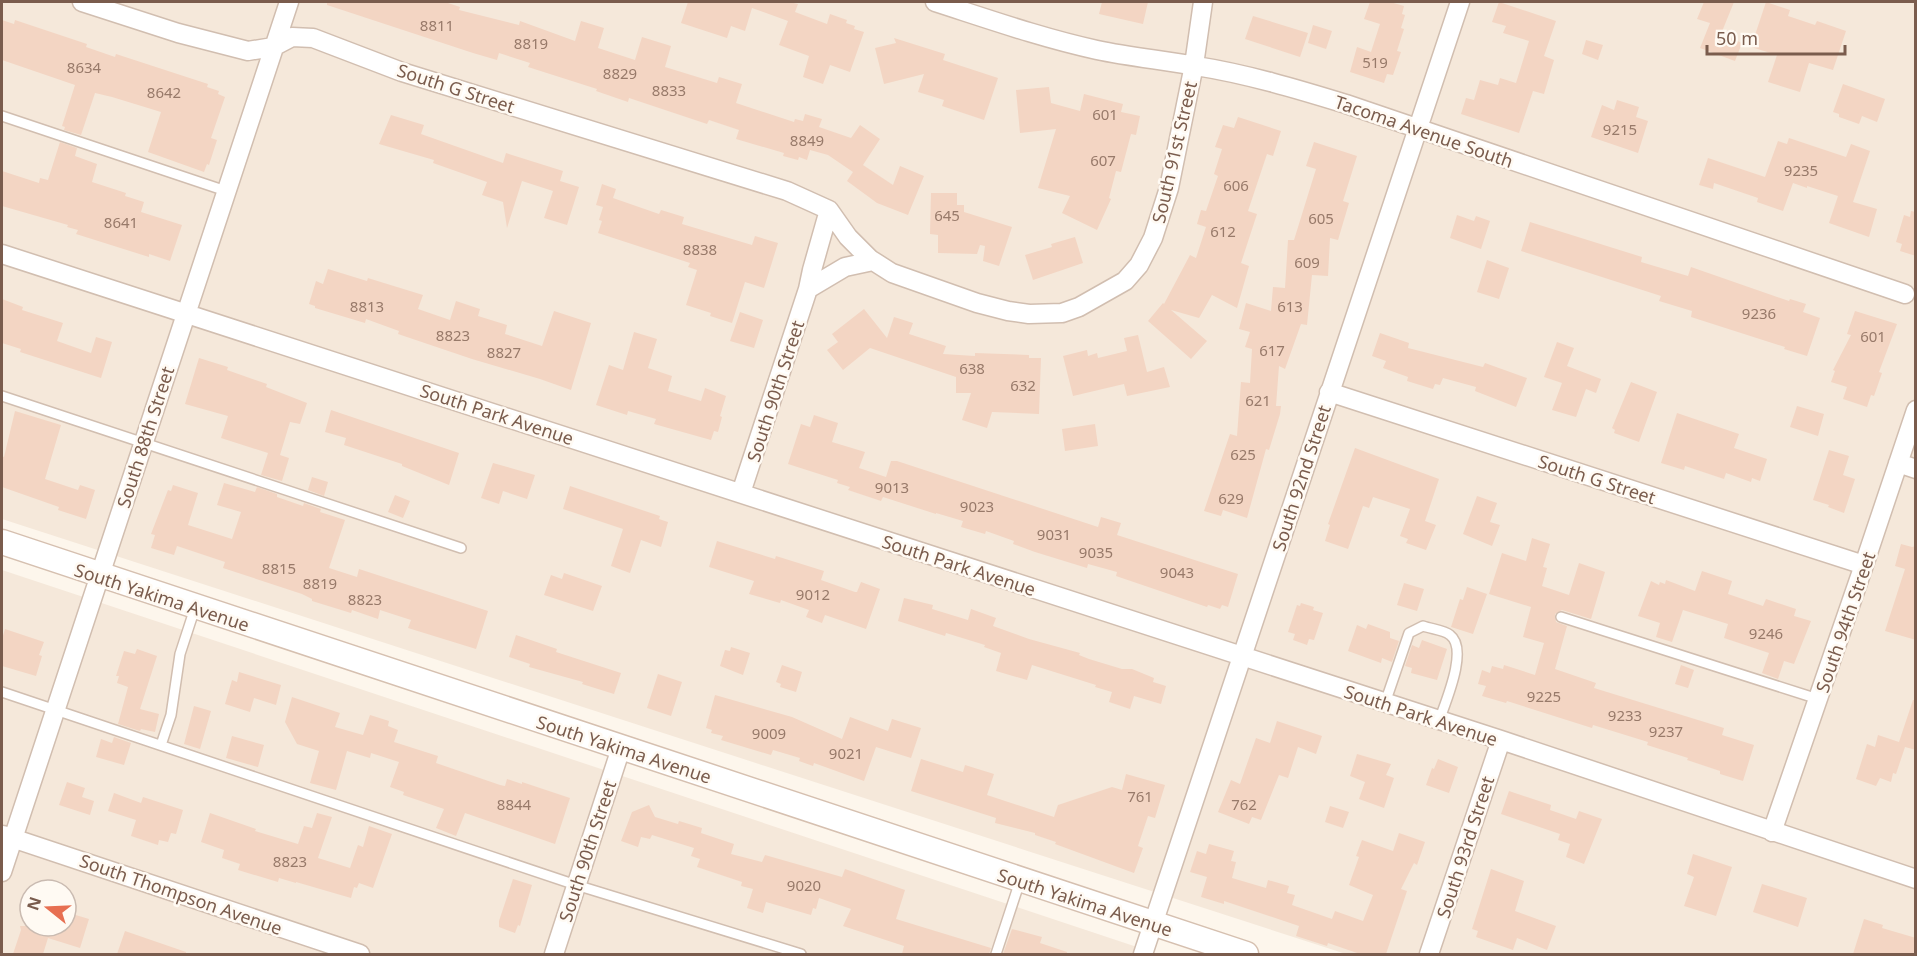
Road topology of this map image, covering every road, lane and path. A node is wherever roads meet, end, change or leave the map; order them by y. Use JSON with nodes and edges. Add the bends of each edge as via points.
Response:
{"nodes":[{"id":1,"x":82,"y":2,"type":"edge"},
{"id":2,"x":289,"y":2,"type":"edge"},
{"id":3,"x":935,"y":2,"type":"edge"},
{"id":4,"x":1203,"y":2,"type":"edge"},
{"id":5,"x":1460,"y":2,"type":"edge"},
{"id":6,"x":273,"y":47,"type":"junction"},
{"id":7,"x":1194,"y":65,"type":"junction"},
{"id":8,"x":2,"y":116,"type":"edge"},
{"id":9,"x":1417,"y":128,"type":"junction"},
{"id":10,"x":226,"y":191,"type":"junction"},
{"id":11,"x":829,"y":210,"type":"junction"},
{"id":12,"x":2,"y":254,"type":"edge"},
{"id":13,"x":873,"y":261,"type":"junction"},
{"id":14,"x":808,"y":289,"type":"junction"},
{"id":15,"x":1905,"y":294,"type":"dead end"},
{"id":16,"x":186,"y":314,"type":"junction"},
{"id":17,"x":1329,"y":392,"type":"junction"},
{"id":18,"x":2,"y":396,"type":"edge"},
{"id":19,"x":1916,"y":410,"type":"edge"},
{"id":20,"x":143,"y":443,"type":"junction"},
{"id":21,"x":1898,"y":463,"type":"junction"},
{"id":22,"x":1916,"y":469,"type":"edge"},
{"id":23,"x":741,"y":493,"type":"junction"},
{"id":24,"x":2,"y":542,"type":"edge"},
{"id":25,"x":460,"y":548,"type":"dead end"},
{"id":26,"x":1864,"y":565,"type":"junction"},
{"id":27,"x":99,"y":576,"type":"junction"},
{"id":28,"x":195,"y":608,"type":"junction"},
{"id":29,"x":1561,"y":617,"type":"dead end"},
{"id":30,"x":1241,"y":658,"type":"junction"},
{"id":31,"x":2,"y":692,"type":"edge"},
{"id":32,"x":1818,"y":699,"type":"junction"},
{"id":33,"x":1385,"y":703,"type":"junction"},
{"id":34,"x":55,"y":710,"type":"junction"},
{"id":35,"x":1439,"y":721,"type":"junction"},
{"id":36,"x":1501,"y":740,"type":"junction"},
{"id":37,"x":160,"y":746,"type":"junction"},
{"id":38,"x":621,"y":748,"type":"junction"},
{"id":39,"x":1772,"y":832,"type":"junction"},
{"id":40,"x":7,"y":836,"type":"edge"},
{"id":41,"x":2,"y":872,"type":"edge"},
{"id":42,"x":1916,"y":879,"type":"edge"},
{"id":43,"x":1020,"y":881,"type":"junction"},
{"id":44,"x":576,"y":885,"type":"junction"},
{"id":45,"x":1153,"y":924,"type":"junction"},
{"id":46,"x":360,"y":954,"type":"edge"},
{"id":47,"x":554,"y":954,"type":"edge"},
{"id":48,"x":801,"y":954,"type":"edge"},
{"id":49,"x":996,"y":954,"type":"edge"},
{"id":50,"x":1143,"y":954,"type":"edge"},
{"id":51,"x":1246,"y":954,"type":"edge"},
{"id":52,"x":1429,"y":954,"type":"edge"}],
"edges":[{"from":1,"to":6,"type":"street","name":"South G Street","via":[[231,48],[248,51]]},
{"from":2,"to":6,"type":"street","name":"South 88th Street"},
{"from":3,"to":7,"type":"street","name":"Tacoma Avenue South","via":[[1094,50]]},
{"from":4,"to":7,"type":"street","name":"South 91st Street"},
{"from":5,"to":9,"type":"street","name":"South 92nd Street"},
{"from":6,"to":10,"type":"street","name":"South 88th Street"},
{"from":6,"to":11,"type":"street","name":"South G Street","via":[[292,37],[313,38],[402,72],[787,191]]},
{"from":7,"to":9,"type":"street","name":"Tacoma Avenue South","via":[[1290,87]]},
{"from":7,"to":13,"type":"street","name":"South 91st Street","via":[[1169,188],[1154,238],[1125,281],[1062,313],[1029,314],[977,303],[892,273]]},
{"from":8,"to":10,"type":"lane"},
{"from":9,"to":15,"type":"street","name":"Tacoma Avenue South"},
{"from":9,"to":17,"type":"street","name":"South 92nd Street"},
{"from":10,"to":16,"type":"street","name":"South 88th Street"},
{"from":11,"to":13,"type":"street","name":"South 91st Street","via":[[848,237]]},
{"from":11,"to":14,"type":"street","name":"South 90th Street"},
{"from":12,"to":16,"type":"street","name":"South Park Avenue"},
{"from":13,"to":14,"type":"street","via":[[845,267]]},
{"from":14,"to":23,"type":"street","name":"South 90th Street"},
{"from":16,"to":20,"type":"street","name":"South 88th Street"},
{"from":16,"to":23,"type":"street","name":"South Park Avenue"},
{"from":17,"to":26,"type":"street","name":"South G Street"},
{"from":17,"to":30,"type":"street","name":"South 92nd Street"},
{"from":18,"to":20,"type":"lane"},
{"from":19,"to":21,"type":"street","name":"South 94th Street"},
{"from":20,"to":25,"type":"lane"},
{"from":20,"to":27,"type":"street","name":"South 88th Street"},
{"from":21,"to":22,"type":"street"},
{"from":21,"to":26,"type":"street","name":"South 94th Street"},
{"from":23,"to":30,"type":"street","name":"South Park Avenue"},
{"from":24,"to":27,"type":"main road","name":"South Yakima Avenue"},
{"from":26,"to":32,"type":"street","name":"South 94th Street"},
{"from":27,"to":28,"type":"main road","name":"South Yakima Avenue"},
{"from":27,"to":34,"type":"street","name":"South 88th Street"},
{"from":28,"to":37,"type":"lane","via":[[180,654],[171,715]]},
{"from":28,"to":38,"type":"main road","name":"South Yakima Avenue"},
{"from":29,"to":32,"type":"lane"},
{"from":30,"to":33,"type":"street","name":"South Park Avenue"},
{"from":30,"to":45,"type":"street","name":"South 92nd Street"},
{"from":31,"to":34,"type":"lane"},
{"from":32,"to":39,"type":"street","name":"South 94th Street"},
{"from":33,"to":35,"type":"street","name":"South Park Avenue"},
{"from":33,"to":35,"type":"lane","via":[[1409,633],[1423,626],[1450,635],[1456,642],[1454,678]]},
{"from":34,"to":37,"type":"lane"},
{"from":34,"to":40,"type":"street","name":"South 88th Street"},
{"from":35,"to":36,"type":"street","name":"South Park Avenue"},
{"from":36,"to":39,"type":"street","name":"South Park Avenue"},
{"from":36,"to":52,"type":"street","name":"South 93rd Street"},
{"from":37,"to":44,"type":"lane"},
{"from":38,"to":43,"type":"main road","name":"South Yakima Avenue"},
{"from":38,"to":44,"type":"street","name":"South 90th Street"},
{"from":39,"to":42,"type":"street","name":"South Park Avenue"},
{"from":40,"to":41,"type":"street","name":"South 88th Street"},
{"from":40,"to":46,"type":"street","name":"South Thompson Avenue"},
{"from":43,"to":45,"type":"main road","name":"South Yakima Avenue"},
{"from":43,"to":49,"type":"lane"},
{"from":44,"to":47,"type":"street","name":"South 90th Street"},
{"from":44,"to":48,"type":"lane"},
{"from":45,"to":50,"type":"street","name":"South 92nd Street"},
{"from":45,"to":51,"type":"main road","name":"South Yakima Avenue"}]}
